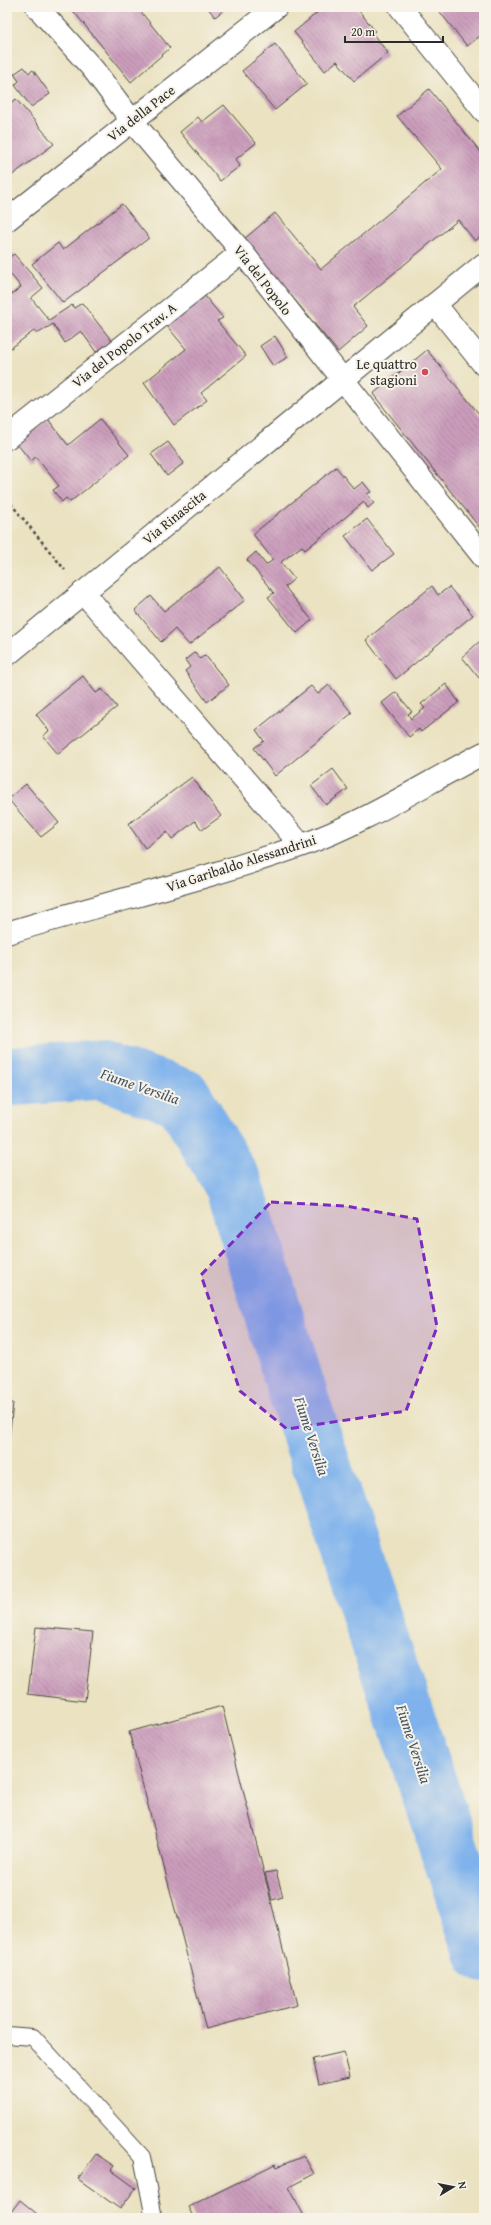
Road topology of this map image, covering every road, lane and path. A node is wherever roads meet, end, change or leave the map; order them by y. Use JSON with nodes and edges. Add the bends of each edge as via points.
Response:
{"nodes":[{"id":1,"x":37,"y":7,"type":"edge"},
{"id":2,"x":276,"y":7,"type":"edge"},
{"id":3,"x":400,"y":7,"type":"edge"},
{"id":4,"x":484,"y":111,"type":"edge"},
{"id":5,"x":132,"y":121,"type":"junction"},
{"id":6,"x":7,"y":220,"type":"edge"},
{"id":7,"x":242,"y":252,"type":"junction"},
{"id":8,"x":484,"y":264,"type":"edge"},
{"id":9,"x":435,"y":304,"type":"junction"},
{"id":10,"x":484,"y":365,"type":"edge"},
{"id":11,"x":342,"y":380,"type":"junction"},
{"id":12,"x":7,"y":438,"type":"edge"},
{"id":13,"x":7,"y":499,"type":"edge"},
{"id":14,"x":484,"y":558,"type":"edge"},
{"id":15,"x":84,"y":592,"type":"junction"},
{"id":16,"x":7,"y":655,"type":"edge"},
{"id":17,"x":484,"y":753,"type":"edge"},
{"id":18,"x":302,"y":845,"type":"junction"},
{"id":19,"x":7,"y":933,"type":"edge"},
{"id":20,"x":7,"y":2035,"type":"edge"},
{"id":21,"x":154,"y":2218,"type":"edge"}],
"edges":[{"from":1,"to":5,"type":"street","name":"Via del Popolo","via":[[93,69]]},
{"from":2,"to":5,"type":"street","name":"Via della Pace"},
{"from":3,"to":4,"type":"street"},
{"from":5,"to":6,"type":"street","name":"Via della Pace"},
{"from":5,"to":7,"type":"street","name":"Via del Popolo"},
{"from":7,"to":11,"type":"street","name":"Via del Popolo"},
{"from":7,"to":12,"type":"street","name":"Via del Popolo Trav. A"},
{"from":8,"to":9,"type":"street","name":"Via Rinascita"},
{"from":9,"to":10,"type":"street"},
{"from":9,"to":11,"type":"street","name":"Via Rinascita"},
{"from":11,"to":14,"type":"street","name":"Via del Popolo"},
{"from":11,"to":15,"type":"street","name":"Via Rinascita"},
{"from":13,"to":15,"type":"path"},
{"from":15,"to":16,"type":"street","name":"Via Rinascita"},
{"from":15,"to":18,"type":"street"},
{"from":17,"to":18,"type":"street","name":"Via Garibaldo Alessandrini","via":[[375,812]]},
{"from":18,"to":19,"type":"street","name":"Via Garibaldo Alessandrini","via":[[186,882]]},
{"from":20,"to":21,"type":"lane","via":[[33,2037],[142,2158]]}]}
